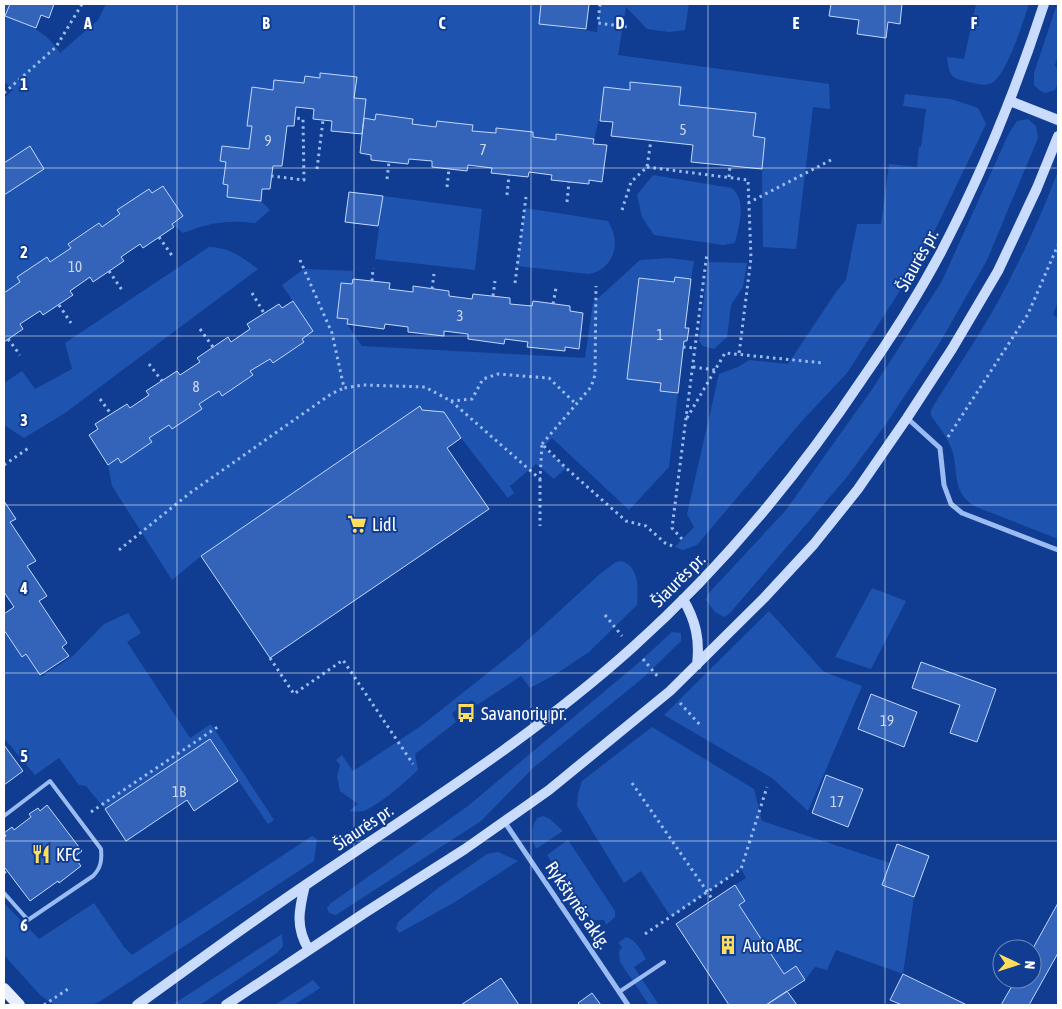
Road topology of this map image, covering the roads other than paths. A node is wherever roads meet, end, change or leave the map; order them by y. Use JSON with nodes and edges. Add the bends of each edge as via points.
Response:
{"nodes":[{"id":1,"x":1044,"y":4,"type":"edge"},
{"id":2,"x":1010,"y":101,"type":"junction"},
{"id":3,"x":1058,"y":120,"type":"edge"},
{"id":4,"x":1058,"y":136,"type":"edge"},
{"id":5,"x":907,"y":418,"type":"junction"},
{"id":6,"x":1058,"y":550,"type":"edge"},
{"id":7,"x":683,"y":599,"type":"junction"},
{"id":8,"x":697,"y":665,"type":"junction"},
{"id":9,"x":4,"y":816,"type":"edge"},
{"id":10,"x":504,"y":821,"type":"junction"},
{"id":11,"x":305,"y":885,"type":"junction"},
{"id":12,"x":4,"y":893,"type":"edge"},
{"id":13,"x":309,"y":950,"type":"junction"},
{"id":14,"x":664,"y":962,"type":"dead end"},
{"id":15,"x":4,"y":989,"type":"edge"},
{"id":16,"x":620,"y":992,"type":"junction"},
{"id":17,"x":19,"y":1005,"type":"edge"},
{"id":18,"x":136,"y":1005,"type":"edge"},
{"id":19,"x":226,"y":1005,"type":"edge"},
{"id":20,"x":628,"y":1005,"type":"edge"}],
"edges":[{"from":1,"to":2,"type":"main road","name":"Šiaurės pr."},
{"from":2,"to":3,"type":"main road"},
{"from":2,"to":7,"type":"main road","name":"Šiaurės pr.","via":[[940,254],[897,329],[835,421],[780,493]]},
{"from":4,"to":5,"type":"main road","via":[[998,271]]},
{"from":5,"to":6,"type":"street","via":[[940,448],[944,485],[956,509]]},
{"from":5,"to":8,"type":"main road","via":[[814,544]]},
{"from":7,"to":8,"type":"main road","via":[[697,630]]},
{"from":7,"to":11,"type":"main road","name":"Šiaurės pr.","via":[[577,694],[509,746]]},
{"from":8,"to":10,"type":"main road","via":[[549,790]]},
{"from":9,"to":12,"type":"lane","via":[[50,781],[101,849],[102,859],[93,876],[28,920]]},
{"from":10,"to":13,"type":"main road"},
{"from":10,"to":16,"type":"street","name":"Rykštynės aklg."},
{"from":11,"to":13,"type":"main road","via":[[299,926]]},
{"from":11,"to":18,"type":"main road","name":"Šiaurės pr."},
{"from":13,"to":19,"type":"main road"},
{"from":14,"to":16,"type":"lane"},
{"from":15,"to":17,"type":"main road"},
{"from":16,"to":20,"type":"street","name":"Rykštynės aklg."}]}
